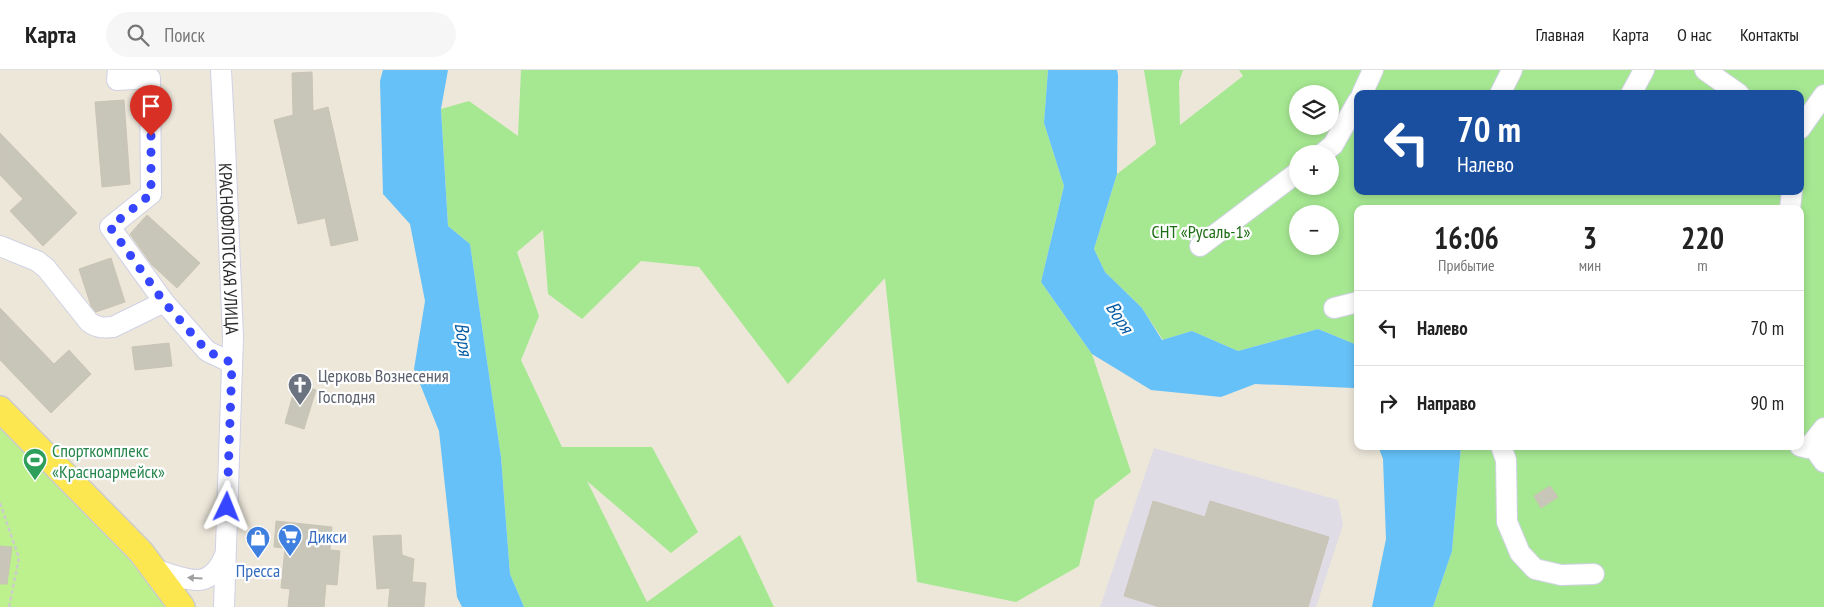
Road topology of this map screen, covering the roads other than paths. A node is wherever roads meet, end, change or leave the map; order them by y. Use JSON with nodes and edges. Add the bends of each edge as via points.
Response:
{"nodes":[{"id":1,"x":118,"y":70,"type":"edge"},
{"id":2,"x":220,"y":70,"type":"edge"},
{"id":3,"x":1373,"y":70,"type":"edge"},
{"id":4,"x":1512,"y":70,"type":"edge"},
{"id":5,"x":1644,"y":70,"type":"edge"},
{"id":6,"x":1706,"y":70,"type":"edge"},
{"id":7,"x":1364,"y":90,"type":"edge"},
{"id":8,"x":1502,"y":90,"type":"edge"},
{"id":9,"x":1634,"y":90,"type":"edge"},
{"id":10,"x":1734,"y":90,"type":"edge"},
{"id":11,"x":1824,"y":95,"type":"edge"},
{"id":12,"x":1354,"y":108,"type":"edge"},
{"id":13,"x":1804,"y":123,"type":"edge"},
{"id":14,"x":1334,"y":145,"type":"edge"},
{"id":15,"x":1289,"y":179,"type":"edge"},
{"id":16,"x":0,"y":246,"type":"edge"},
{"id":17,"x":1200,"y":246,"type":"dead end"},
{"id":18,"x":164,"y":302,"type":"junction"},
{"id":19,"x":1354,"y":303,"type":"edge"},
{"id":20,"x":1334,"y":308,"type":"dead end"},
{"id":21,"x":232,"y":363,"type":"junction"},
{"id":22,"x":0,"y":409,"type":"edge"},
{"id":23,"x":1812,"y":439,"type":"edge"},
{"id":24,"x":1502,"y":450,"type":"edge"},
{"id":25,"x":1824,"y":462,"type":"edge"},
{"id":26,"x":225,"y":555,"type":"junction"},
{"id":27,"x":154,"y":569,"type":"junction"},
{"id":28,"x":1594,"y":574,"type":"dead end"},
{"id":29,"x":182,"y":607,"type":"edge"},
{"id":30,"x":224,"y":607,"type":"edge"}],
"edges":[{"from":1,"to":18,"type":"street","via":[[118,80],[150,78],[151,194],[110,227]]},
{"from":2,"to":21,"type":"street","name":"КРАСНОФЛОТСКАЯ УЛИЦА"},
{"from":3,"to":7,"type":"street"},
{"from":4,"to":8,"type":"street"},
{"from":5,"to":9,"type":"street"},
{"from":6,"to":10,"type":"street"},
{"from":11,"to":13,"type":"street"},
{"from":12,"to":14,"type":"street"},
{"from":15,"to":17,"type":"street"},
{"from":16,"to":18,"type":"street","via":[[46,268],[95,326],[112,327]]},
{"from":18,"to":21,"type":"street","via":[[207,351]]},
{"from":19,"to":20,"type":"street"},
{"from":21,"to":26,"type":"street","name":"КРАСНОФЛОТСКАЯ УЛИЦА"},
{"from":22,"to":27,"type":"main road"},
{"from":23,"to":25,"type":"street"},
{"from":24,"to":28,"type":"street","via":[[1506,460],[1507,522],[1520,553],[1535,569],[1561,575]]},
{"from":26,"to":27,"type":"street","one_way":true,"via":[[220,568],[209,578],[196,580]]},
{"from":26,"to":30,"type":"street","name":"КРАСНОФЛОТСКАЯ УЛИЦА"},
{"from":27,"to":29,"type":"main road"}]}
